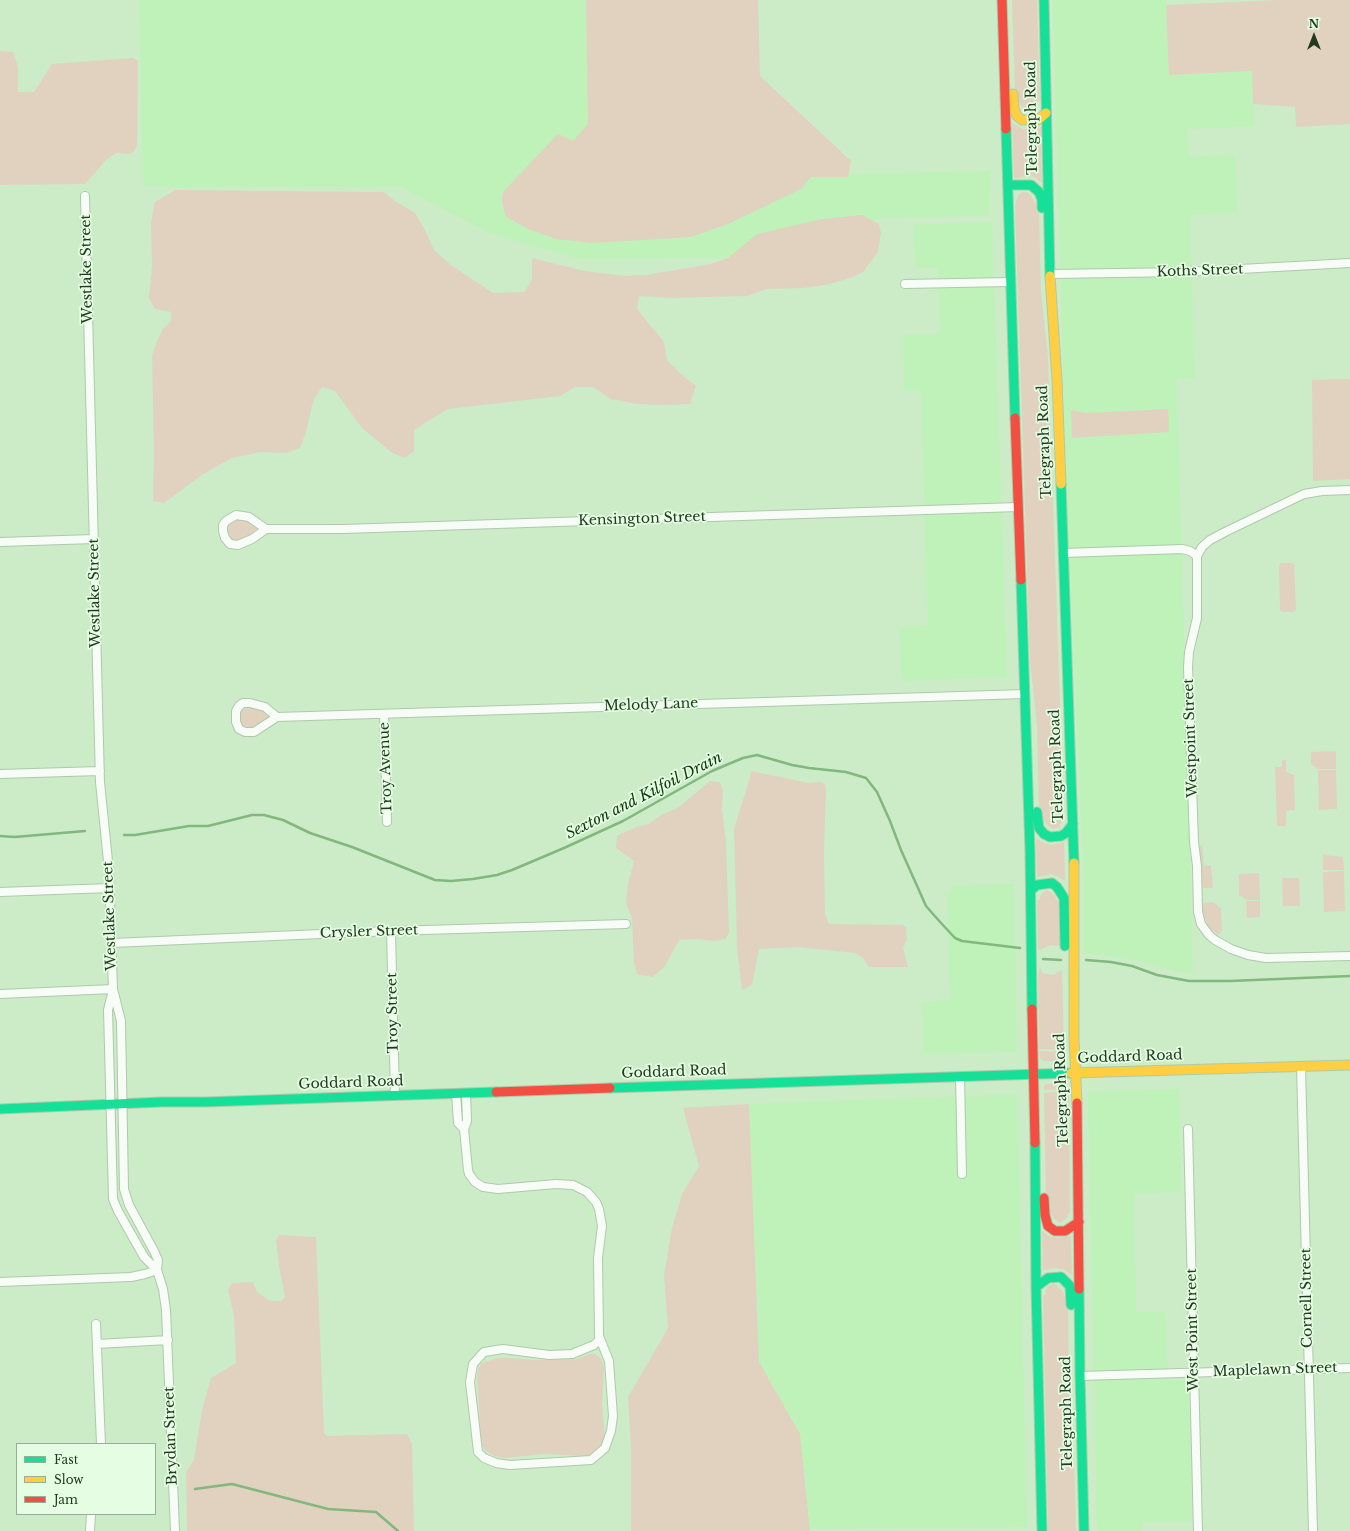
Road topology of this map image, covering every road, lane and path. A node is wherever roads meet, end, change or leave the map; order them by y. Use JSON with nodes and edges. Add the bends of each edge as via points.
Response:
{"nodes":[{"id":1,"x":1002,"y":0,"type":"edge"},
{"id":2,"x":1008,"y":0,"type":"edge"},
{"id":3,"x":1044,"y":0,"type":"edge"},
{"id":4,"x":1046,"y":113,"type":"junction"},
{"id":5,"x":1008,"y":185,"type":"junction"},
{"id":6,"x":85,"y":196,"type":"dead end"},
{"id":7,"x":1350,"y":264,"type":"edge"},
{"id":8,"x":1050,"y":274,"type":"junction"},
{"id":9,"x":1010,"y":282,"type":"junction"},
{"id":10,"x":906,"y":284,"type":"dead end"},
{"id":11,"x":1054,"y":343,"type":"junction"},
{"id":12,"x":1350,"y":490,"type":"edge"},
{"id":13,"x":1018,"y":507,"type":"junction"},
{"id":14,"x":266,"y":529,"type":"junction"},
{"id":15,"x":94,"y":539,"type":"junction"},
{"id":16,"x":0,"y":542,"type":"edge"},
{"id":17,"x":1063,"y":553,"type":"junction"},
{"id":18,"x":1197,"y":556,"type":"junction"},
{"id":19,"x":1024,"y":673,"type":"junction"},
{"id":20,"x":1025,"y":694,"type":"junction"},
{"id":21,"x":384,"y":714,"type":"junction"},
{"id":22,"x":277,"y":717,"type":"junction"},
{"id":23,"x":100,"y":771,"type":"junction"},
{"id":24,"x":0,"y":774,"type":"edge"},
{"id":25,"x":387,"y":822,"type":"dead end"},
{"id":26,"x":1073,"y":824,"type":"junction"},
{"id":27,"x":110,"y":888,"type":"junction"},
{"id":28,"x":1031,"y":890,"type":"junction"},
{"id":29,"x":0,"y":892,"type":"edge"},
{"id":30,"x":626,"y":924,"type":"dead end"},
{"id":31,"x":391,"y":931,"type":"junction"},
{"id":32,"x":112,"y":943,"type":"junction"},
{"id":33,"x":1350,"y":956,"type":"edge"},
{"id":34,"x":113,"y":989,"type":"junction"},
{"id":35,"x":0,"y":994,"type":"edge"},
{"id":36,"x":1074,"y":1047,"type":"junction"},
{"id":37,"x":1350,"y":1064,"type":"edge"},
{"id":38,"x":1301,"y":1066,"type":"junction"},
{"id":39,"x":1075,"y":1072,"type":"junction"},
{"id":40,"x":1033,"y":1074,"type":"junction"},
{"id":41,"x":960,"y":1076,"type":"junction"},
{"id":42,"x":456,"y":1093,"type":"junction"},
{"id":43,"x":466,"y":1093,"type":"junction"},
{"id":44,"x":395,"y":1095,"type":"junction"},
{"id":45,"x":1034,"y":1099,"type":"junction"},
{"id":46,"x":110,"y":1104,"type":"junction"},
{"id":47,"x":122,"y":1104,"type":"junction"},
{"id":48,"x":0,"y":1109,"type":"edge"},
{"id":49,"x":464,"y":1129,"type":"junction"},
{"id":50,"x":1188,"y":1129,"type":"dead end"},
{"id":51,"x":962,"y":1174,"type":"dead end"},
{"id":52,"x":1079,"y":1222,"type":"junction"},
{"id":53,"x":157,"y":1270,"type":"junction"},
{"id":54,"x":0,"y":1282,"type":"edge"},
{"id":55,"x":1036,"y":1288,"type":"junction"},
{"id":56,"x":96,"y":1324,"type":"dead end"},
{"id":57,"x":600,"y":1339,"type":"junction"},
{"id":58,"x":168,"y":1340,"type":"junction"},
{"id":59,"x":97,"y":1344,"type":"junction"},
{"id":60,"x":1350,"y":1368,"type":"edge"},
{"id":61,"x":1309,"y":1369,"type":"junction"},
{"id":62,"x":1194,"y":1373,"type":"junction"},
{"id":63,"x":1080,"y":1376,"type":"junction"},
{"id":64,"x":1082,"y":1429,"type":"junction"},
{"id":65,"x":101,"y":1443,"type":"edge"},
{"id":66,"x":91,"y":1515,"type":"edge"},
{"id":67,"x":90,"y":1531,"type":"edge"},
{"id":68,"x":175,"y":1531,"type":"edge"},
{"id":69,"x":1042,"y":1531,"type":"edge"},
{"id":70,"x":1084,"y":1531,"type":"edge"},
{"id":71,"x":1198,"y":1531,"type":"edge"},
{"id":72,"x":1313,"y":1531,"type":"edge"}],
"edges":[{"from":1,"to":5,"type":"main road","name":"Telegraph Road"},
{"from":2,"to":4,"type":"main road","via":[[1014,109],[1017,116],[1027,121],[1038,120]]},
{"from":3,"to":4,"type":"main road","name":"Telegraph Road"},
{"from":4,"to":8,"type":"main road","name":"Telegraph Road"},
{"from":5,"to":9,"type":"main road","name":"Telegraph Road"},
{"from":5,"to":11,"type":"main road","via":[[1031,185],[1039,192],[1042,200],[1046,317]]},
{"from":6,"to":15,"type":"street","name":"Westlake Street"},
{"from":7,"to":8,"type":"street","name":"Koths Street","via":[[1185,272]]},
{"from":8,"to":11,"type":"main road","name":"Telegraph Road"},
{"from":9,"to":10,"type":"street"},
{"from":9,"to":13,"type":"main road","name":"Telegraph Road"},
{"from":11,"to":17,"type":"main road","name":"Telegraph Road"},
{"from":12,"to":18,"type":"street","via":[[1312,492],[1290,500],[1210,540]]},
{"from":13,"to":14,"type":"street","name":"Kensington Street"},
{"from":13,"to":19,"type":"main road","name":"Telegraph Road"},
{"from":14,"to":14,"type":"street","via":[[249,517],[236,515],[226,520],[223,525],[225,538],[230,544],[238,545]]},
{"from":15,"to":16,"type":"street"},
{"from":15,"to":23,"type":"street","name":"Westlake Street"},
{"from":17,"to":18,"type":"street","via":[[1182,549]]},
{"from":17,"to":26,"type":"main road","name":"Telegraph Road"},
{"from":18,"to":33,"type":"street","name":"Westpoint Street","via":[[1197,618],[1188,667],[1199,920],[1204,930],[1215,940],[1248,956]]},
{"from":19,"to":20,"type":"main road","name":"Telegraph Road"},
{"from":19,"to":26,"type":"main road","via":[[1034,725],[1039,828],[1044,834],[1056,838],[1066,833]]},
{"from":20,"to":21,"type":"street","name":"Melody Lane"},
{"from":20,"to":28,"type":"main road","name":"Telegraph Road"},
{"from":21,"to":22,"type":"street","name":"Melody Lane"},
{"from":21,"to":25,"type":"street","name":"Troy Avenue"},
{"from":22,"to":22,"type":"street","via":[[258,704],[243,703],[236,712],[239,729],[245,732],[254,732]]},
{"from":23,"to":24,"type":"street"},
{"from":23,"to":27,"type":"street","name":"Westlake Street"},
{"from":26,"to":36,"type":"main road","name":"Telegraph Road"},
{"from":27,"to":29,"type":"street"},
{"from":27,"to":32,"type":"street","name":"Westlake Street"},
{"from":28,"to":36,"type":"main road","via":[[1037,885],[1052,883],[1058,887],[1064,898],[1067,1038]]},
{"from":28,"to":40,"type":"main road","name":"Telegraph Road"},
{"from":30,"to":31,"type":"street","name":"Crysler Street"},
{"from":31,"to":32,"type":"street","name":"Crysler Street"},
{"from":31,"to":44,"type":"street","name":"Troy Street"},
{"from":32,"to":34,"type":"street","name":"Westlake Street"},
{"from":34,"to":35,"type":"street"},
{"from":34,"to":46,"type":"street","name":"Westlake Street","via":[[108,1010]]},
{"from":34,"to":47,"type":"street","name":"Westlake Street","via":[[121,1021]]},
{"from":36,"to":39,"type":"main road","name":"Telegraph Road"},
{"from":37,"to":38,"type":"main road","name":"Goddard Road"},
{"from":38,"to":39,"type":"main road","name":"Goddard Road"},
{"from":38,"to":61,"type":"street","name":"Cornell Street"},
{"from":39,"to":40,"type":"main road","name":"Goddard Road"},
{"from":39,"to":52,"type":"main road","name":"Telegraph Road"},
{"from":40,"to":41,"type":"main road","name":"Goddard Road"},
{"from":40,"to":45,"type":"main road","name":"Telegraph Road"},
{"from":41,"to":43,"type":"main road","name":"Goddard Road"},
{"from":41,"to":51,"type":"street"},
{"from":42,"to":43,"type":"main road","name":"Goddard Road"},
{"from":42,"to":44,"type":"main road","name":"Goddard Road"},
{"from":42,"to":49,"type":"street","via":[[458,1123]]},
{"from":43,"to":49,"type":"street","via":[[467,1121]]},
{"from":44,"to":47,"type":"main road","name":"Goddard Road"},
{"from":45,"to":52,"type":"main road","via":[[1042,1113],[1045,1215],[1048,1226],[1060,1232]]},
{"from":45,"to":55,"type":"main road","name":"Telegraph Road"},
{"from":46,"to":47,"type":"main road","name":"Goddard Road"},
{"from":46,"to":48,"type":"main road","name":"Goddard Road"},
{"from":46,"to":53,"type":"street","name":"Brydan Street","via":[[113,1199],[144,1257]]},
{"from":47,"to":53,"type":"street","name":"Brydan Street","via":[[125,1196],[158,1260]]},
{"from":49,"to":57,"type":"street","via":[[468,1170],[477,1184],[498,1189],[574,1185],[596,1202],[602,1226],[598,1258]]},
{"from":50,"to":62,"type":"street","name":"West Point Street"},
{"from":52,"to":63,"type":"main road","name":"Telegraph Road"},
{"from":53,"to":54,"type":"street","via":[[130,1277]]},
{"from":53,"to":58,"type":"street","name":"Brydan Street","via":[[164,1296]]},
{"from":55,"to":64,"type":"main road","via":[[1048,1278],[1057,1276],[1070,1286],[1072,1388],[1074,1408]]},
{"from":55,"to":69,"type":"main road","name":"Telegraph Road"},
{"from":56,"to":59,"type":"street"},
{"from":57,"to":57,"type":"street","via":[[609,1361],[612,1416],[611,1430],[605,1448],[591,1460],[510,1465],[496,1463],[478,1452],[470,1382],[473,1364],[484,1352],[503,1349],[549,1355],[572,1354],[594,1345]]},
{"from":58,"to":59,"type":"street"},
{"from":58,"to":68,"type":"street","name":"Brydan Street"},
{"from":59,"to":65,"type":"street"},
{"from":60,"to":61,"type":"street","name":"Maplelawn Street"},
{"from":61,"to":62,"type":"street","name":"Maplelawn Street"},
{"from":61,"to":72,"type":"street","name":"Cornell Street"},
{"from":62,"to":63,"type":"street","name":"Maplelawn Street"},
{"from":62,"to":71,"type":"street","name":"West Point Street"},
{"from":63,"to":64,"type":"main road","name":"Telegraph Road"},
{"from":64,"to":70,"type":"main road","name":"Telegraph Road"},
{"from":66,"to":67,"type":"street"}]}
